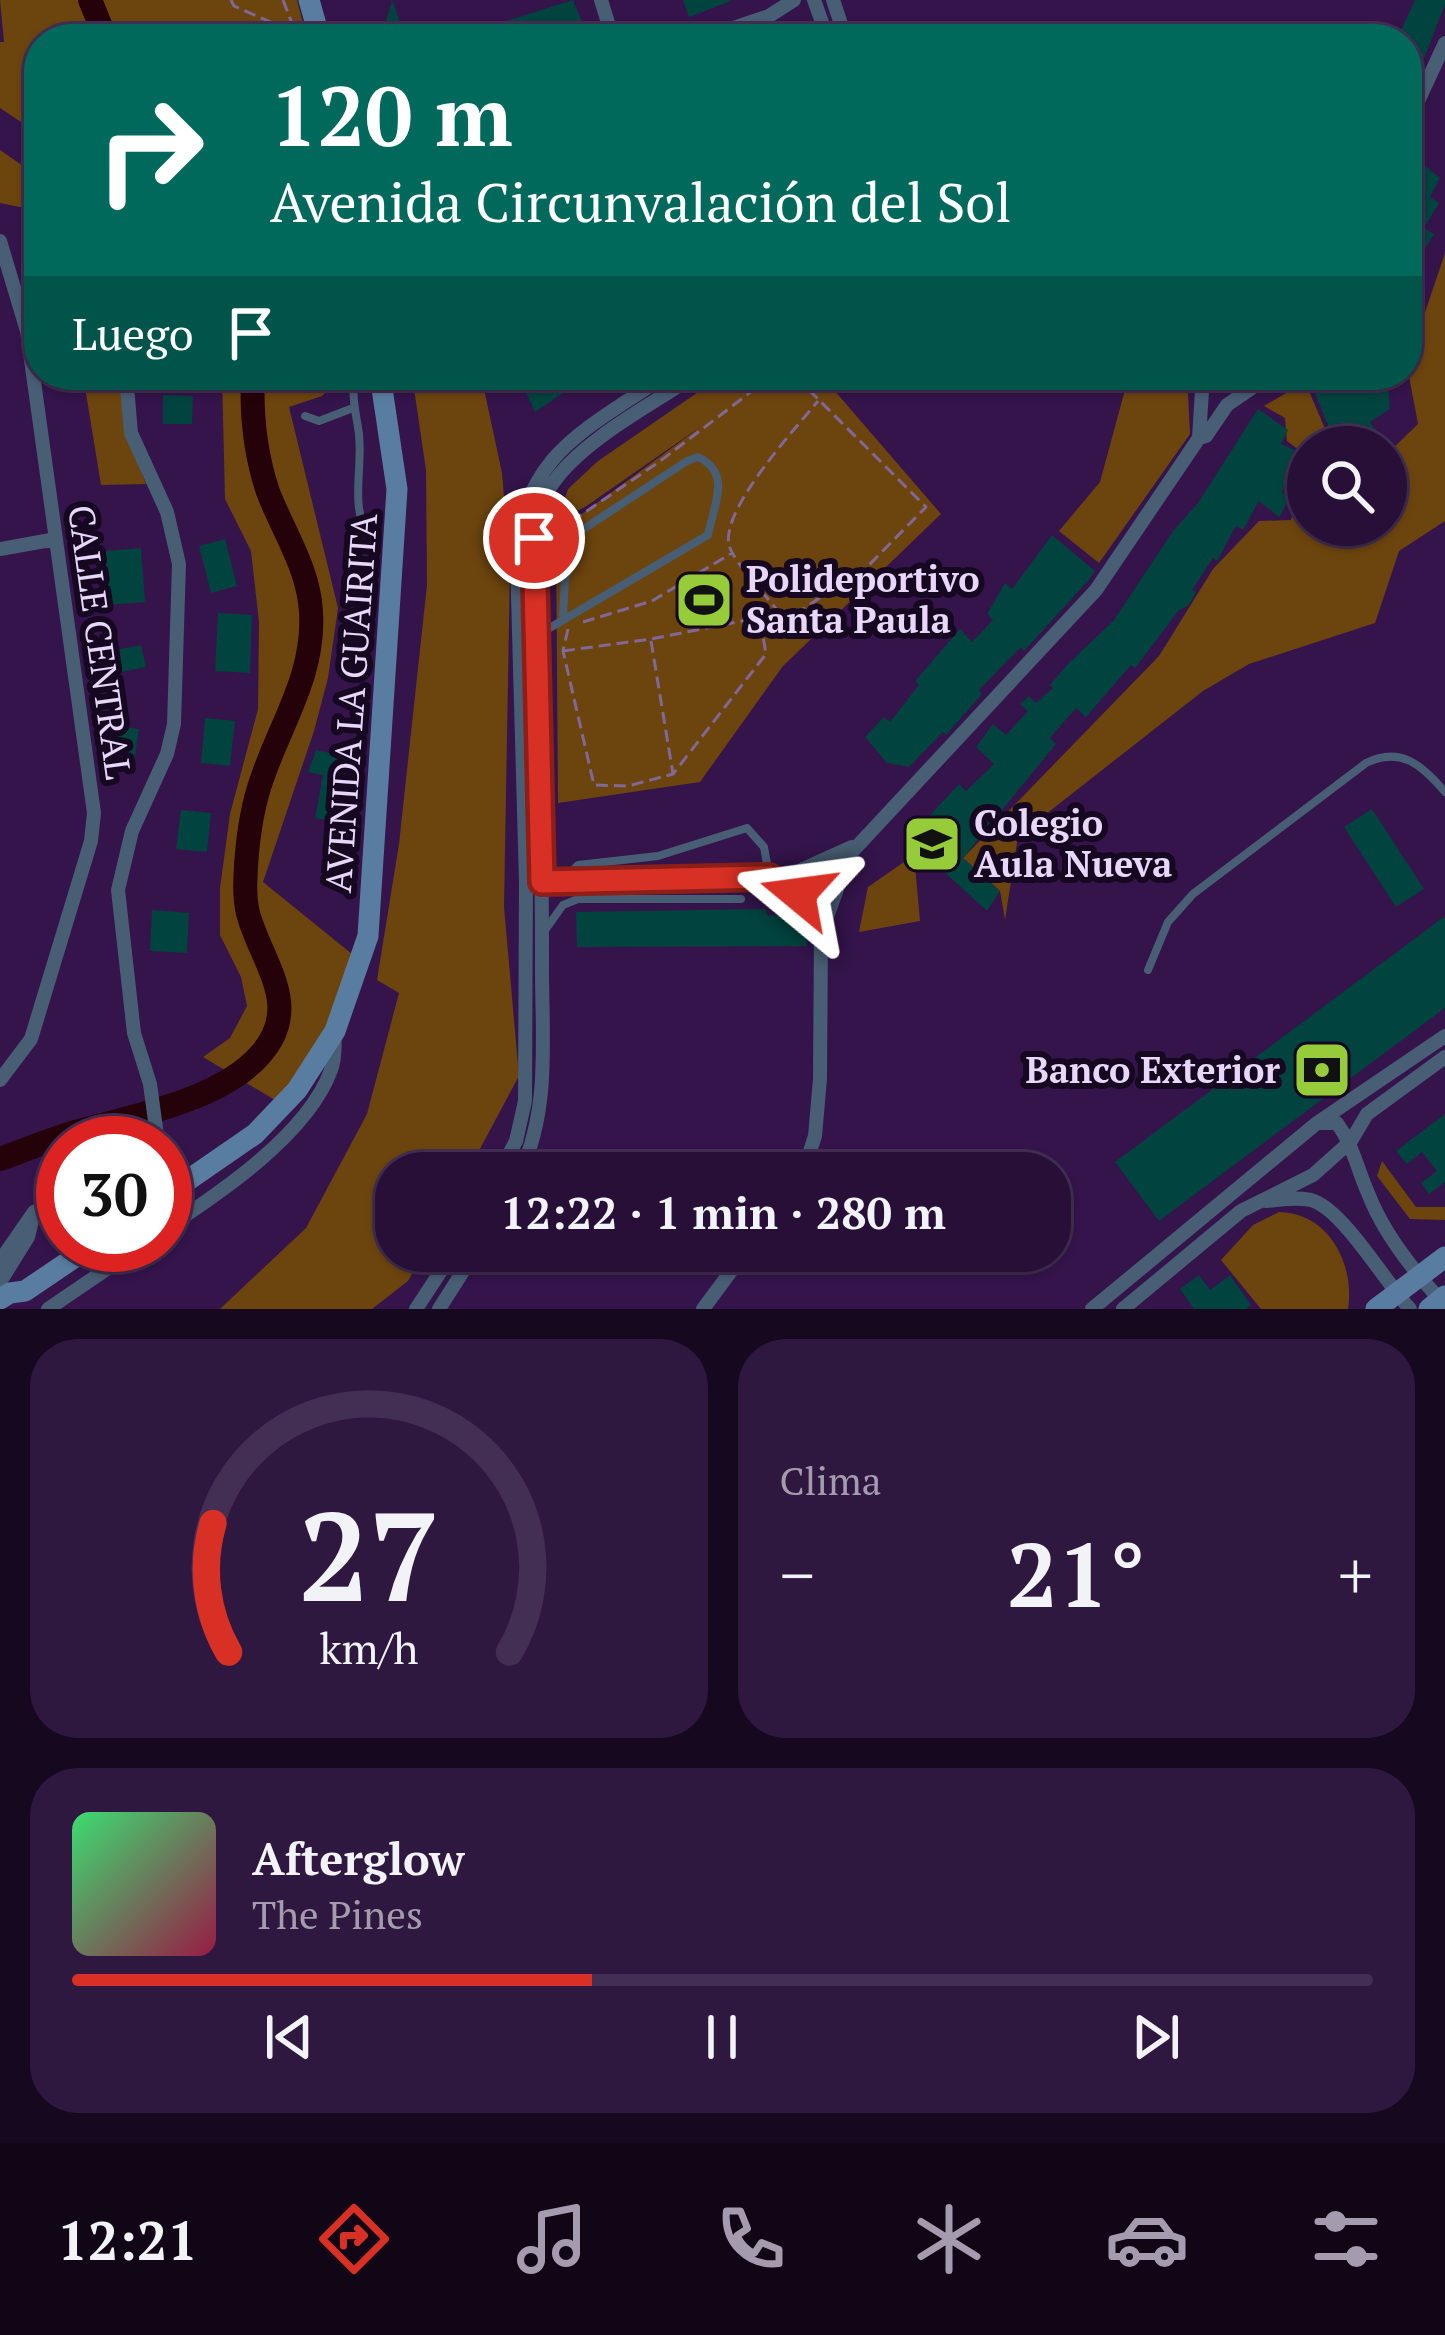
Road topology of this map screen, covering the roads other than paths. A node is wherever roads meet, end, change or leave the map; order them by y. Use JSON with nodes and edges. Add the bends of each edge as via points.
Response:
{"nodes":[{"id":1,"x":794,"y":0,"type":"edge"},
{"id":2,"x":745,"y":24,"type":"edge"},
{"id":3,"x":1445,"y":44,"type":"edge"},
{"id":4,"x":1422,"y":92,"type":"edge"},
{"id":5,"x":0,"y":241,"type":"edge"},
{"id":6,"x":7,"y":281,"type":"edge"},
{"id":7,"x":24,"y":324,"type":"edge"},
{"id":8,"x":35,"y":390,"type":"edge"},
{"id":9,"x":127,"y":390,"type":"edge"},
{"id":10,"x":354,"y":390,"type":"edge"},
{"id":11,"x":382,"y":390,"type":"edge"},
{"id":12,"x":644,"y":390,"type":"edge"},
{"id":13,"x":674,"y":390,"type":"edge"},
{"id":14,"x":1202,"y":390,"type":"edge"},
{"id":15,"x":1250,"y":390,"type":"edge"},
{"id":16,"x":352,"y":408,"type":"junction"},
{"id":17,"x":305,"y":416,"type":"dead end"},
{"id":18,"x":1199,"y":438,"type":"junction"},
{"id":19,"x":56,"y":539,"type":"junction"},
{"id":20,"x":370,"y":540,"type":"dead end"},
{"id":21,"x":0,"y":549,"type":"edge"},
{"id":22,"x":525,"y":560,"type":"junction"},
{"id":23,"x":565,"y":619,"type":"junction"},
{"id":24,"x":536,"y":636,"type":"junction"},
{"id":25,"x":1445,"y":793,"type":"edge"},
{"id":26,"x":856,"y":844,"type":"junction"},
{"id":27,"x":769,"y":877,"type":"junction"},
{"id":28,"x":526,"y":882,"type":"junction"},
{"id":29,"x":542,"y":882,"type":"junction"},
{"id":30,"x":563,"y":882,"type":"junction"},
{"id":31,"x":741,"y":899,"type":"dead end"},
{"id":32,"x":821,"y":933,"type":"junction"},
{"id":33,"x":542,"y":934,"type":"junction"},
{"id":34,"x":1148,"y":970,"type":"dead end"},
{"id":35,"x":335,"y":1030,"type":"junction"},
{"id":36,"x":1445,"y":1036,"type":"edge"},
{"id":37,"x":1445,"y":1057,"type":"edge"},
{"id":38,"x":0,"y":1081,"type":"edge"},
{"id":39,"x":155,"y":1116,"type":"edge"},
{"id":40,"x":1317,"y":1123,"type":"junction"},
{"id":41,"x":1351,"y":1141,"type":"junction"},
{"id":42,"x":510,"y":1152,"type":"edge"},
{"id":43,"x":528,"y":1152,"type":"edge"},
{"id":44,"x":810,"y":1152,"type":"edge"},
{"id":45,"x":1281,"y":1152,"type":"junction"},
{"id":46,"x":192,"y":1176,"type":"edge"},
{"id":47,"x":1297,"y":1192,"type":"junction"},
{"id":48,"x":192,"y":1210,"type":"edge"},
{"id":49,"x":34,"y":1212,"type":"joint"},
{"id":50,"x":1445,"y":1257,"type":"edge"},
{"id":51,"x":0,"y":1261,"type":"edge"},
{"id":52,"x":58,"y":1272,"type":"edge"},
{"id":53,"x":103,"y":1272,"type":"edge"},
{"id":54,"x":440,"y":1272,"type":"edge"},
{"id":55,"x":463,"y":1272,"type":"edge"},
{"id":56,"x":731,"y":1272,"type":"edge"},
{"id":57,"x":1419,"y":1276,"type":"junction"},
{"id":58,"x":0,"y":1282,"type":"edge"},
{"id":59,"x":21,"y":1300,"type":"edge"},
{"id":60,"x":0,"y":1301,"type":"edge"},
{"id":61,"x":1403,"y":1301,"type":"edge"},
{"id":62,"x":1440,"y":1303,"type":"edge"},
{"id":63,"x":49,"y":1309,"type":"edge"},
{"id":64,"x":416,"y":1309,"type":"edge"},
{"id":65,"x":439,"y":1309,"type":"edge"},
{"id":66,"x":704,"y":1309,"type":"edge"},
{"id":67,"x":1092,"y":1309,"type":"edge"},
{"id":68,"x":1124,"y":1309,"type":"edge"},
{"id":69,"x":1376,"y":1309,"type":"edge"}],
"edges":[{"from":1,"to":2,"type":"street"},
{"from":3,"to":4,"type":"street"},
{"from":5,"to":6,"type":"street","name":"CALLE CENTRAL"},
{"from":6,"to":7,"type":"street","name":"CALLE CENTRAL"},
{"from":8,"to":19,"type":"street","name":"CALLE CENTRAL"},
{"from":9,"to":39,"type":"street","via":[[131,433],[167,512],[179,564],[174,724],[118,890],[134,1033]]},
{"from":10,"to":16,"type":"lane"},
{"from":11,"to":35,"type":"street","name":"AVENIDA LA GUAIRITA","via":[[397,489],[374,893],[358,974]]},
{"from":12,"to":22,"type":"street","via":[[538,475],[522,513]]},
{"from":13,"to":22,"type":"street","via":[[563,471],[544,499]]},
{"from":14,"to":18,"type":"street"},
{"from":15,"to":18,"type":"street"},
{"from":16,"to":17,"type":"lane","via":[[319,421]]},
{"from":16,"to":20,"type":"lane","via":[[356,501]]},
{"from":18,"to":26,"type":"street","via":[[1096,590]]},
{"from":19,"to":21,"type":"street"},
{"from":19,"to":38,"type":"street","name":"CALLE CENTRAL","via":[[92,841],[31,1039]]},
{"from":22,"to":24,"type":"street"},
{"from":22,"to":28,"type":"street"},
{"from":23,"to":23,"type":"lane","via":[[708,535],[714,465],[687,460],[579,532],[565,579]]},
{"from":23,"to":24,"type":"lane"},
{"from":24,"to":29,"type":"street"},
{"from":25,"to":34,"type":"lane","via":[[1405,756],[1366,763],[1193,894],[1168,922]]},
{"from":26,"to":27,"type":"street"},
{"from":26,"to":32,"type":"street"},
{"from":27,"to":30,"type":"street"},
{"from":27,"to":30,"type":"lane","via":[[764,848],[747,828],[658,856],[578,865]]},
{"from":27,"to":32,"type":"street","via":[[813,907]]},
{"from":28,"to":29,"type":"street"},
{"from":28,"to":42,"type":"street","via":[[525,1101]]},
{"from":29,"to":30,"type":"street"},
{"from":29,"to":33,"type":"street"},
{"from":31,"to":33,"type":"lane","via":[[571,900]]},
{"from":32,"to":44,"type":"street","via":[[820,1079]]},
{"from":33,"to":43,"type":"street","via":[[540,1118]]},
{"from":35,"to":46,"type":"street","name":"AVENIDA LA GUAIRITA","via":[[270,1119]]},
{"from":35,"to":48,"type":"street","name":"AVENIDA LA GUAIRITA","via":[[327,1080],[287,1133]]},
{"from":36,"to":40,"type":"street"},
{"from":37,"to":41,"type":"street","via":[[1366,1114]]},
{"from":40,"to":41,"type":"street","via":[[1336,1123]]},
{"from":40,"to":45,"type":"street"},
{"from":41,"to":47,"type":"street"},
{"from":41,"to":57,"type":"street","via":[[1369,1197]]},
{"from":45,"to":47,"type":"street"},
{"from":45,"to":67,"type":"street"},
{"from":47,"to":61,"type":"street","via":[[1361,1245]]},
{"from":47,"to":68,"type":"street","via":[[1255,1202]]},
{"from":49,"to":51,"type":"street"},
{"from":49,"to":58,"type":"street"},
{"from":50,"to":57,"type":"street"},
{"from":52,"to":59,"type":"street"},
{"from":53,"to":63,"type":"street"},
{"from":54,"to":64,"type":"street"},
{"from":55,"to":65,"type":"street"},
{"from":56,"to":66,"type":"street"},
{"from":57,"to":61,"type":"street"},
{"from":57,"to":62,"type":"street"},
{"from":59,"to":60,"type":"street","via":[[10,1293]]},
{"from":61,"to":69,"type":"street"}]}
